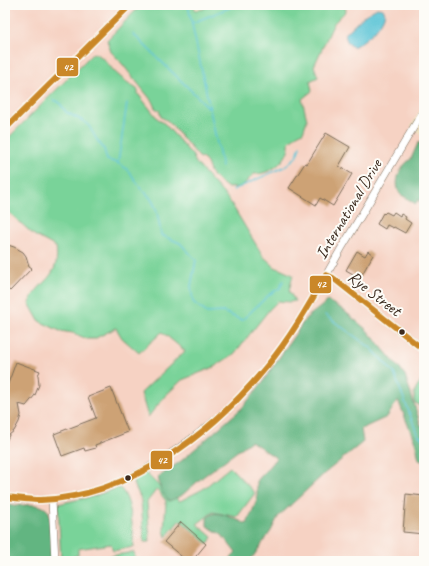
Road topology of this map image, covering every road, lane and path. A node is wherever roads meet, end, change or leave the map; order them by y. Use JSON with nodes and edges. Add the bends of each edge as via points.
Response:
{"nodes":[{"id":1,"x":130,"y":5,"type":"edge"},
{"id":2,"x":424,"y":110,"type":"edge"},
{"id":3,"x":6,"y":126,"type":"edge"},
{"id":4,"x":326,"y":275,"type":"junction"},
{"id":5,"x":424,"y":350,"type":"edge"},
{"id":6,"x":5,"y":497,"type":"edge"},
{"id":7,"x":52,"y":500,"type":"junction"},
{"id":8,"x":55,"y":561,"type":"edge"}],
"edges":[{"from":1,"to":3,"type":"street"},
{"from":2,"to":4,"type":"street","name":"International Drive"},
{"from":4,"to":5,"type":"street","name":"Rye Street"},
{"from":4,"to":7,"type":"street","name":"International Drive","via":[[274,358],[213,422],[162,460],[122,481],[88,493]]},
{"from":6,"to":7,"type":"street","name":"International Drive"},
{"from":7,"to":8,"type":"street"}]}
